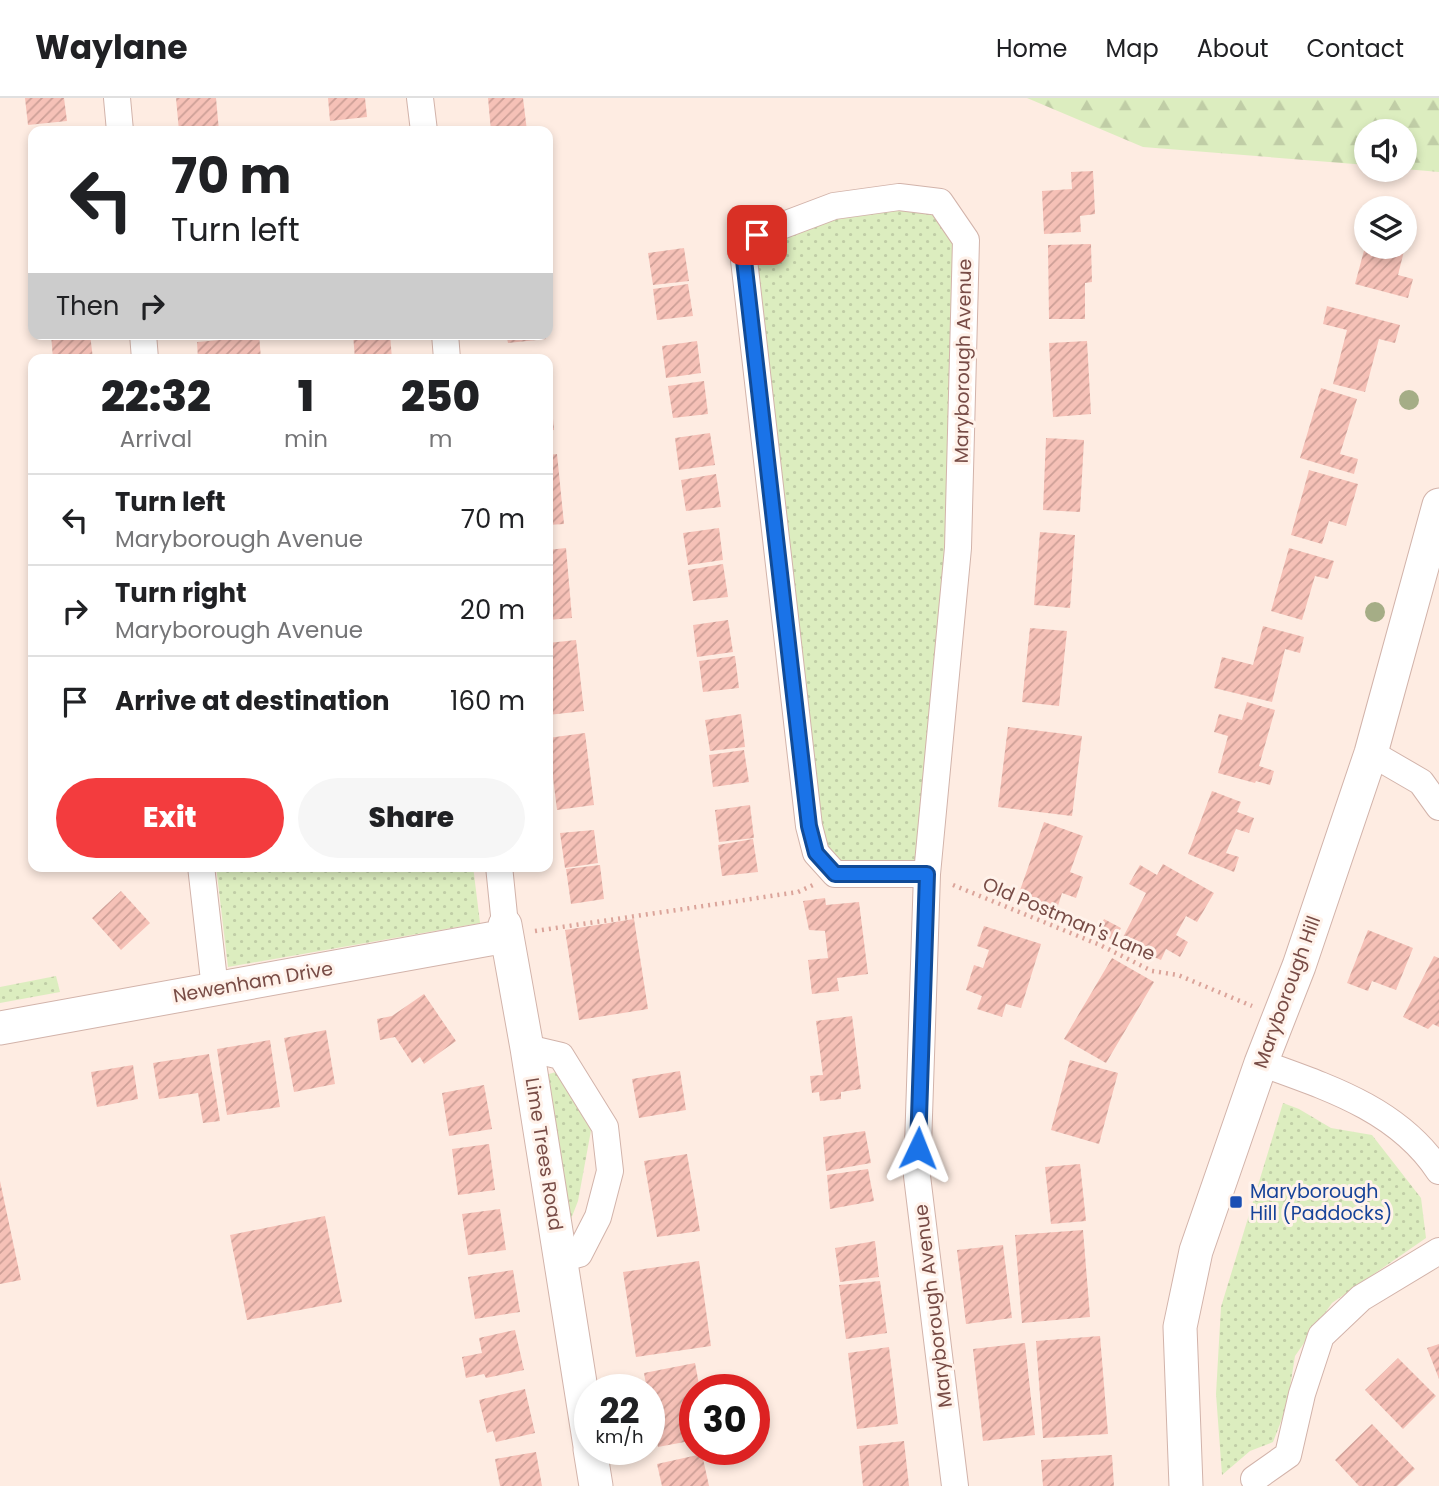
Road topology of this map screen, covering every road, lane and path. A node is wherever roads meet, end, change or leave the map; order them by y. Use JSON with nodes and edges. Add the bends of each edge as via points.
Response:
{"nodes":[{"id":1,"x":117,"y":98,"type":"edge"},
{"id":2,"x":420,"y":98,"type":"edge"},
{"id":3,"x":120,"y":126,"type":"edge"},
{"id":4,"x":423,"y":126,"type":"edge"},
{"id":5,"x":1439,"y":505,"type":"edge"},
{"id":6,"x":1371,"y":753,"type":"junction"},
{"id":7,"x":1439,"y":807,"type":"edge"},
{"id":8,"x":202,"y":872,"type":"edge"},
{"id":9,"x":500,"y":872,"type":"edge"},
{"id":10,"x":835,"y":874,"type":"junction"},
{"id":11,"x":927,"y":874,"type":"junction"},
{"id":12,"x":505,"y":930,"type":"junction"},
{"id":13,"x":215,"y":989,"type":"junction"},
{"id":14,"x":1279,"y":1017,"type":"junction"},
{"id":15,"x":0,"y":1028,"type":"edge"},
{"id":16,"x":527,"y":1048,"type":"junction"},
{"id":17,"x":1261,"y":1063,"type":"junction"},
{"id":18,"x":1439,"y":1171,"type":"edge"},
{"id":19,"x":1439,"y":1251,"type":"edge"},
{"id":20,"x":560,"y":1259,"type":"junction"},
{"id":21,"x":578,"y":1374,"type":"edge"},
{"id":22,"x":593,"y":1465,"type":"edge"},
{"id":23,"x":1254,"y":1479,"type":"dead end"},
{"id":24,"x":596,"y":1486,"type":"edge"},
{"id":25,"x":955,"y":1486,"type":"edge"},
{"id":26,"x":1186,"y":1486,"type":"edge"}],
"edges":[{"from":1,"to":3,"type":"street"},
{"from":2,"to":4,"type":"street"},
{"from":5,"to":6,"type":"street","name":"Maryborough Hill"},
{"from":6,"to":7,"type":"street","via":[[1421,782]]},
{"from":6,"to":14,"type":"street","name":"Maryborough Hill"},
{"from":8,"to":13,"type":"street"},
{"from":9,"to":12,"type":"street"},
{"from":10,"to":11,"type":"street"},
{"from":10,"to":11,"type":"street","name":"Maryborough Avenue","via":[[816,853],[809,826],[744,260],[757,235],[834,206],[899,197],[940,202],[966,240],[958,548]]},
{"from":10,"to":12,"type":"path","via":[[798,892]]},
{"from":11,"to":14,"type":"path","name":"Old Postman's Lane","via":[[1152,971],[1178,975]]},
{"from":11,"to":25,"type":"street","name":"Maryborough Avenue","via":[[917,1176]]},
{"from":12,"to":13,"type":"street","name":"Newenham Drive"},
{"from":12,"to":16,"type":"street","name":"Lime Trees Road"},
{"from":13,"to":15,"type":"street","name":"Newenham Drive"},
{"from":14,"to":17,"type":"street","name":"Maryborough Hill"},
{"from":16,"to":20,"type":"street","name":"Lime Trees Road"},
{"from":16,"to":20,"type":"street","name":"Lime Trees Road","via":[[561,1056],[605,1127],[610,1171],[598,1217],[579,1254]]},
{"from":17,"to":18,"type":"street","via":[[1331,1089],[1396,1124]]},
{"from":17,"to":26,"type":"street","name":"Maryborough Hill","via":[[1196,1251],[1180,1327]]},
{"from":19,"to":23,"type":"street","via":[[1361,1298],[1321,1336],[1287,1455]]},
{"from":20,"to":21,"type":"street","name":"Lime Trees Road"},
{"from":22,"to":24,"type":"street","name":"Lime Trees Road"}]}
